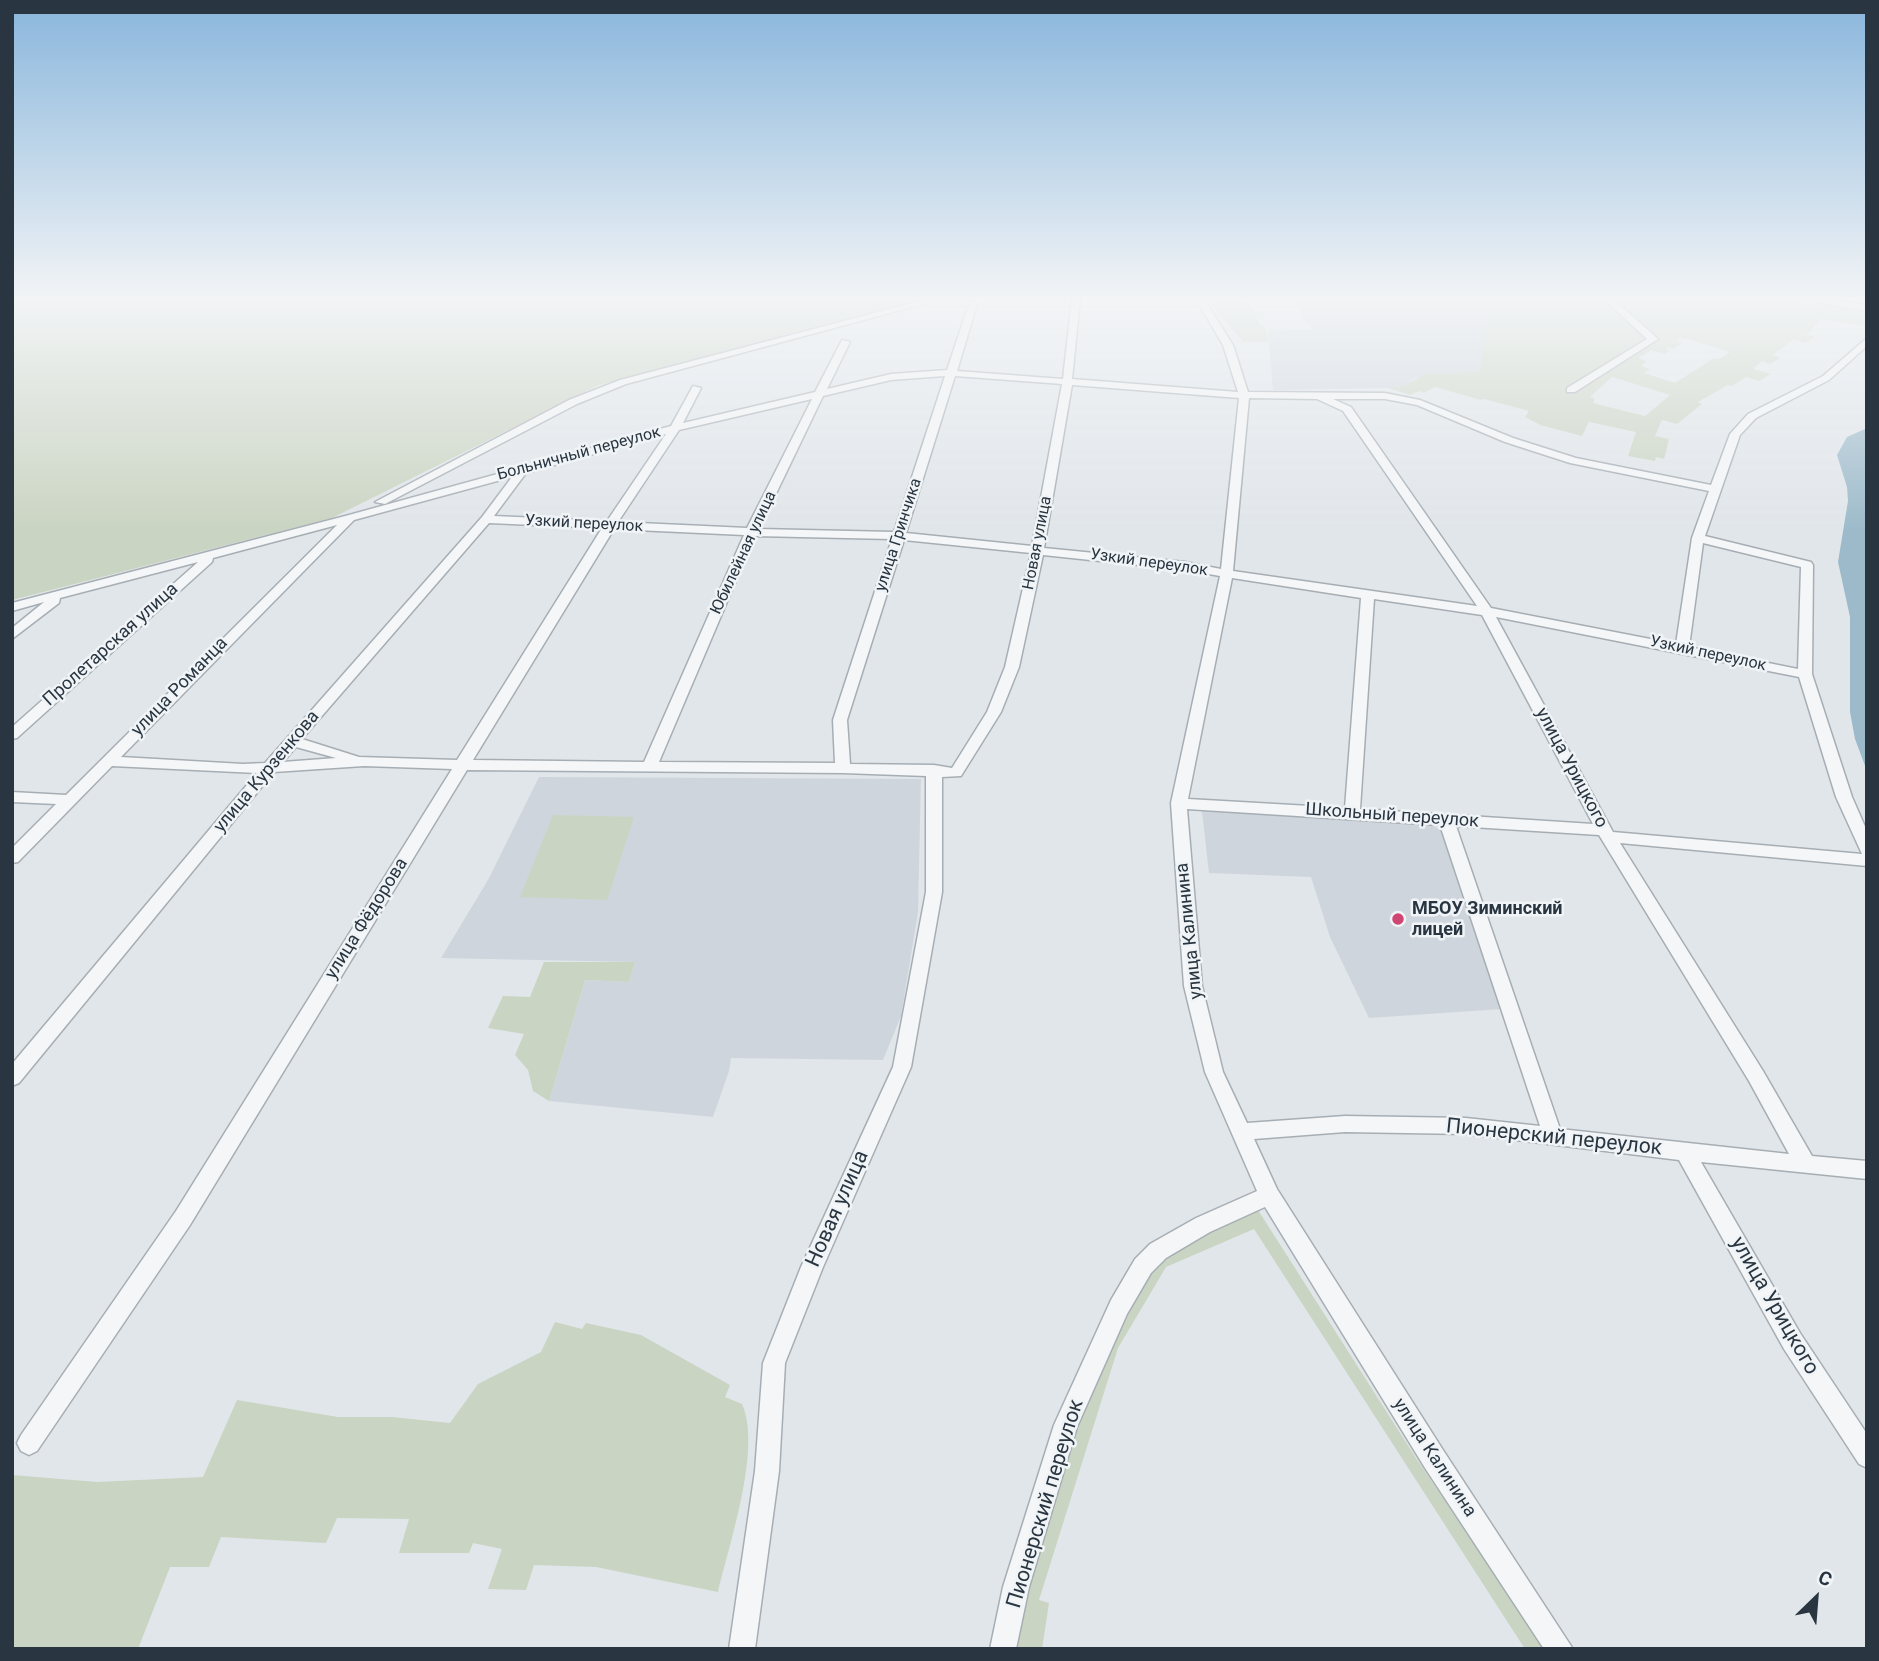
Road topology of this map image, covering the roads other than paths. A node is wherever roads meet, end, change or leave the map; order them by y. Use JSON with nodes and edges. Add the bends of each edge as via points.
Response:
{"nodes":[{"id":1,"x":644,"y":377,"type":"edge"},
{"id":2,"x":829,"y":377,"type":"edge"},
{"id":3,"x":892,"y":377,"type":"edge"},
{"id":4,"x":948,"y":377,"type":"edge"},
{"id":5,"x":987,"y":377,"type":"edge"},
{"id":6,"x":1068,"y":377,"type":"edge"},
{"id":7,"x":1238,"y":377,"type":"edge"},
{"id":8,"x":1593,"y":377,"type":"edge"},
{"id":9,"x":1827,"y":377,"type":"edge"},
{"id":10,"x":1067,"y":384,"type":"junction"},
{"id":11,"x":696,"y":388,"type":"dead end"},
{"id":12,"x":1571,"y":390,"type":"dead end"},
{"id":13,"x":821,"y":393,"type":"junction"},
{"id":14,"x":1314,"y":394,"type":"junction"},
{"id":15,"x":1356,"y":394,"type":"junction"},
{"id":16,"x":1244,"y":395,"type":"junction"},
{"id":17,"x":1347,"y":409,"type":"junction"},
{"id":18,"x":674,"y":428,"type":"junction"},
{"id":19,"x":523,"y":469,"type":"junction"},
{"id":20,"x":1717,"y":489,"type":"junction"},
{"id":21,"x":350,"y":518,"type":"junction"},
{"id":22,"x":485,"y":519,"type":"junction"},
{"id":23,"x":610,"y":525,"type":"junction"},
{"id":24,"x":751,"y":532,"type":"junction"},
{"id":25,"x":900,"y":536,"type":"junction"},
{"id":26,"x":1698,"y":538,"type":"junction"},
{"id":27,"x":1038,"y":549,"type":"junction"},
{"id":28,"x":211,"y":557,"type":"junction"},
{"id":29,"x":1227,"y":574,"type":"junction"},
{"id":30,"x":1368,"y":595,"type":"junction"},
{"id":31,"x":60,"y":596,"type":"junction"},
{"id":32,"x":12,"y":607,"type":"edge"},
{"id":33,"x":1487,"y":612,"type":"junction"},
{"id":34,"x":12,"y":635,"type":"edge"},
{"id":35,"x":1682,"y":648,"type":"junction"},
{"id":36,"x":1805,"y":674,"type":"junction"},
{"id":37,"x":12,"y":734,"type":"edge"},
{"id":38,"x":292,"y":741,"type":"junction"},
{"id":39,"x":108,"y":761,"type":"junction"},
{"id":40,"x":364,"y":761,"type":"junction"},
{"id":41,"x":461,"y":765,"type":"junction"},
{"id":42,"x":270,"y":767,"type":"junction"},
{"id":43,"x":649,"y":767,"type":"junction"},
{"id":44,"x":843,"y":768,"type":"junction"},
{"id":45,"x":934,"y":770,"type":"junction"},
{"id":46,"x":12,"y":797,"type":"edge"},
{"id":47,"x":67,"y":800,"type":"junction"},
{"id":48,"x":1179,"y":803,"type":"junction"},
{"id":49,"x":1352,"y":812,"type":"junction"},
{"id":50,"x":1446,"y":820,"type":"junction"},
{"id":51,"x":1606,"y":834,"type":"junction"},
{"id":52,"x":1867,"y":850,"type":"edge"},
{"id":53,"x":12,"y":858,"type":"edge"},
{"id":54,"x":1867,"y":860,"type":"edge"},
{"id":55,"x":12,"y":1078,"type":"edge"},
{"id":56,"x":1241,"y":1132,"type":"junction"},
{"id":57,"x":1553,"y":1137,"type":"junction"},
{"id":58,"x":1685,"y":1152,"type":"junction"},
{"id":59,"x":1805,"y":1163,"type":"junction"},
{"id":60,"x":1867,"y":1170,"type":"edge"},
{"id":61,"x":1269,"y":1195,"type":"junction"},
{"id":62,"x":29,"y":1443,"type":"dead end"},
{"id":63,"x":1867,"y":1456,"type":"edge"},
{"id":64,"x":742,"y":1649,"type":"edge"},
{"id":65,"x":1003,"y":1649,"type":"edge"},
{"id":66,"x":1560,"y":1649,"type":"edge"}],
"edges":[{"from":1,"to":21,"type":"street","via":[[573,402]]},
{"from":2,"to":13,"type":"street","name":"Юбилейная улица"},
{"from":3,"to":13,"type":"street","name":"Больничный переулок"},
{"from":4,"to":25,"type":"street","name":"улица Гринчика"},
{"from":5,"to":10,"type":"street","name":"Больничный переулок"},
{"from":6,"to":10,"type":"street","name":"Новая улица"},
{"from":7,"to":16,"type":"street","name":"улица Калинина"},
{"from":8,"to":12,"type":"street"},
{"from":9,"to":20,"type":"street","via":[[1752,416],[1735,434]]},
{"from":10,"to":16,"type":"street","name":"Больничный переулок"},
{"from":10,"to":27,"type":"street","name":"Новая улица"},
{"from":11,"to":18,"type":"street","name":"улица Фёдорова"},
{"from":13,"to":18,"type":"street","name":"Больничный переулок"},
{"from":13,"to":24,"type":"street","name":"Юбилейная улица"},
{"from":14,"to":15,"type":"street","name":"Больничный переулок"},
{"from":14,"to":16,"type":"street","name":"Больничный переулок"},
{"from":14,"to":17,"type":"street"},
{"from":15,"to":17,"type":"street"},
{"from":15,"to":20,"type":"street","name":"Больничный переулок","via":[[1420,403],[1574,461]]},
{"from":16,"to":29,"type":"street","name":"улица Калинина"},
{"from":17,"to":33,"type":"street","name":"улица Урицкого"},
{"from":18,"to":19,"type":"street","name":"Больничный переулок"},
{"from":18,"to":23,"type":"street","name":"улица Фёдорова"},
{"from":19,"to":21,"type":"street","name":"Больничный переулок"},
{"from":19,"to":22,"type":"street","name":"улица Курзенкова"},
{"from":20,"to":26,"type":"street"},
{"from":21,"to":28,"type":"street"},
{"from":21,"to":39,"type":"street","name":"улица Романца"},
{"from":22,"to":23,"type":"street","name":"Узкий переулок"},
{"from":22,"to":38,"type":"street","name":"улица Курзенкова"},
{"from":23,"to":24,"type":"street","name":"Узкий переулок"},
{"from":23,"to":41,"type":"street","name":"улица Фёдорова"},
{"from":24,"to":25,"type":"street","name":"Узкий переулок"},
{"from":24,"to":43,"type":"street","name":"Юбилейная улица"},
{"from":25,"to":27,"type":"street","name":"Узкий переулок"},
{"from":25,"to":44,"type":"street","name":"улица Гринчика","via":[[840,720]]},
{"from":26,"to":35,"type":"street"},
{"from":26,"to":36,"type":"street","via":[[1807,565]]},
{"from":27,"to":29,"type":"street","name":"Узкий переулок"},
{"from":27,"to":45,"type":"street","name":"Новая улица","via":[[1012,667],[993,712],[956,773]]},
{"from":28,"to":31,"type":"street"},
{"from":28,"to":37,"type":"street","name":"Пролетарская улица"},
{"from":29,"to":30,"type":"street","name":"Узкий переулок"},
{"from":29,"to":48,"type":"street","name":"улица Калинина"},
{"from":30,"to":33,"type":"street","name":"Узкий переулок"},
{"from":30,"to":49,"type":"street"},
{"from":31,"to":32,"type":"street"},
{"from":31,"to":34,"type":"street"},
{"from":33,"to":35,"type":"street","name":"Узкий переулок"},
{"from":33,"to":51,"type":"street","name":"улица Урицкого"},
{"from":35,"to":36,"type":"street","name":"Узкий переулок"},
{"from":36,"to":52,"type":"street","via":[[1840,786]]},
{"from":38,"to":40,"type":"street"},
{"from":38,"to":42,"type":"street","name":"улица Курзенкова"},
{"from":39,"to":42,"type":"street"},
{"from":39,"to":47,"type":"street","name":"улица Романца"},
{"from":40,"to":41,"type":"street"},
{"from":40,"to":42,"type":"street"},
{"from":41,"to":43,"type":"street"},
{"from":41,"to":62,"type":"street","name":"улица Фёдорова","via":[[183,1218]]},
{"from":42,"to":55,"type":"street","name":"улица Курзенкова"},
{"from":43,"to":44,"type":"street"},
{"from":44,"to":45,"type":"street"},
{"from":45,"to":64,"type":"street","name":"Новая улица","via":[[934,892],[902,1067],[774,1363],[767,1471]]},
{"from":46,"to":47,"type":"street"},
{"from":47,"to":53,"type":"street","name":"улица Романца"},
{"from":48,"to":49,"type":"street","name":"Школьный переулок"},
{"from":48,"to":56,"type":"street","name":"улица Калинина","via":[[1193,986],[1214,1072]]},
{"from":49,"to":50,"type":"street","name":"Школьный переулок"},
{"from":50,"to":51,"type":"street","name":"Школьный переулок"},
{"from":50,"to":57,"type":"street"},
{"from":51,"to":54,"type":"street","name":"Школьный переулок"},
{"from":51,"to":59,"type":"street","name":"улица Урицкого"},
{"from":56,"to":57,"type":"street","name":"Пионерский переулок","via":[[1358,1124],[1466,1126]]},
{"from":56,"to":61,"type":"street","name":"улица Калинина"},
{"from":57,"to":58,"type":"street","name":"Пионерский переулок"},
{"from":58,"to":59,"type":"street","name":"Пионерский переулок"},
{"from":58,"to":63,"type":"street","name":"улица Урицкого","via":[[1792,1341]]},
{"from":59,"to":60,"type":"street","name":"Пионерский переулок"},
{"from":61,"to":65,"type":"street","name":"Пионерский переулок","via":[[1203,1225],[1158,1251],[1143,1266],[1066,1425],[1016,1587]]},
{"from":61,"to":66,"type":"street","name":"улица Калинина","via":[[1434,1459]]}]}
